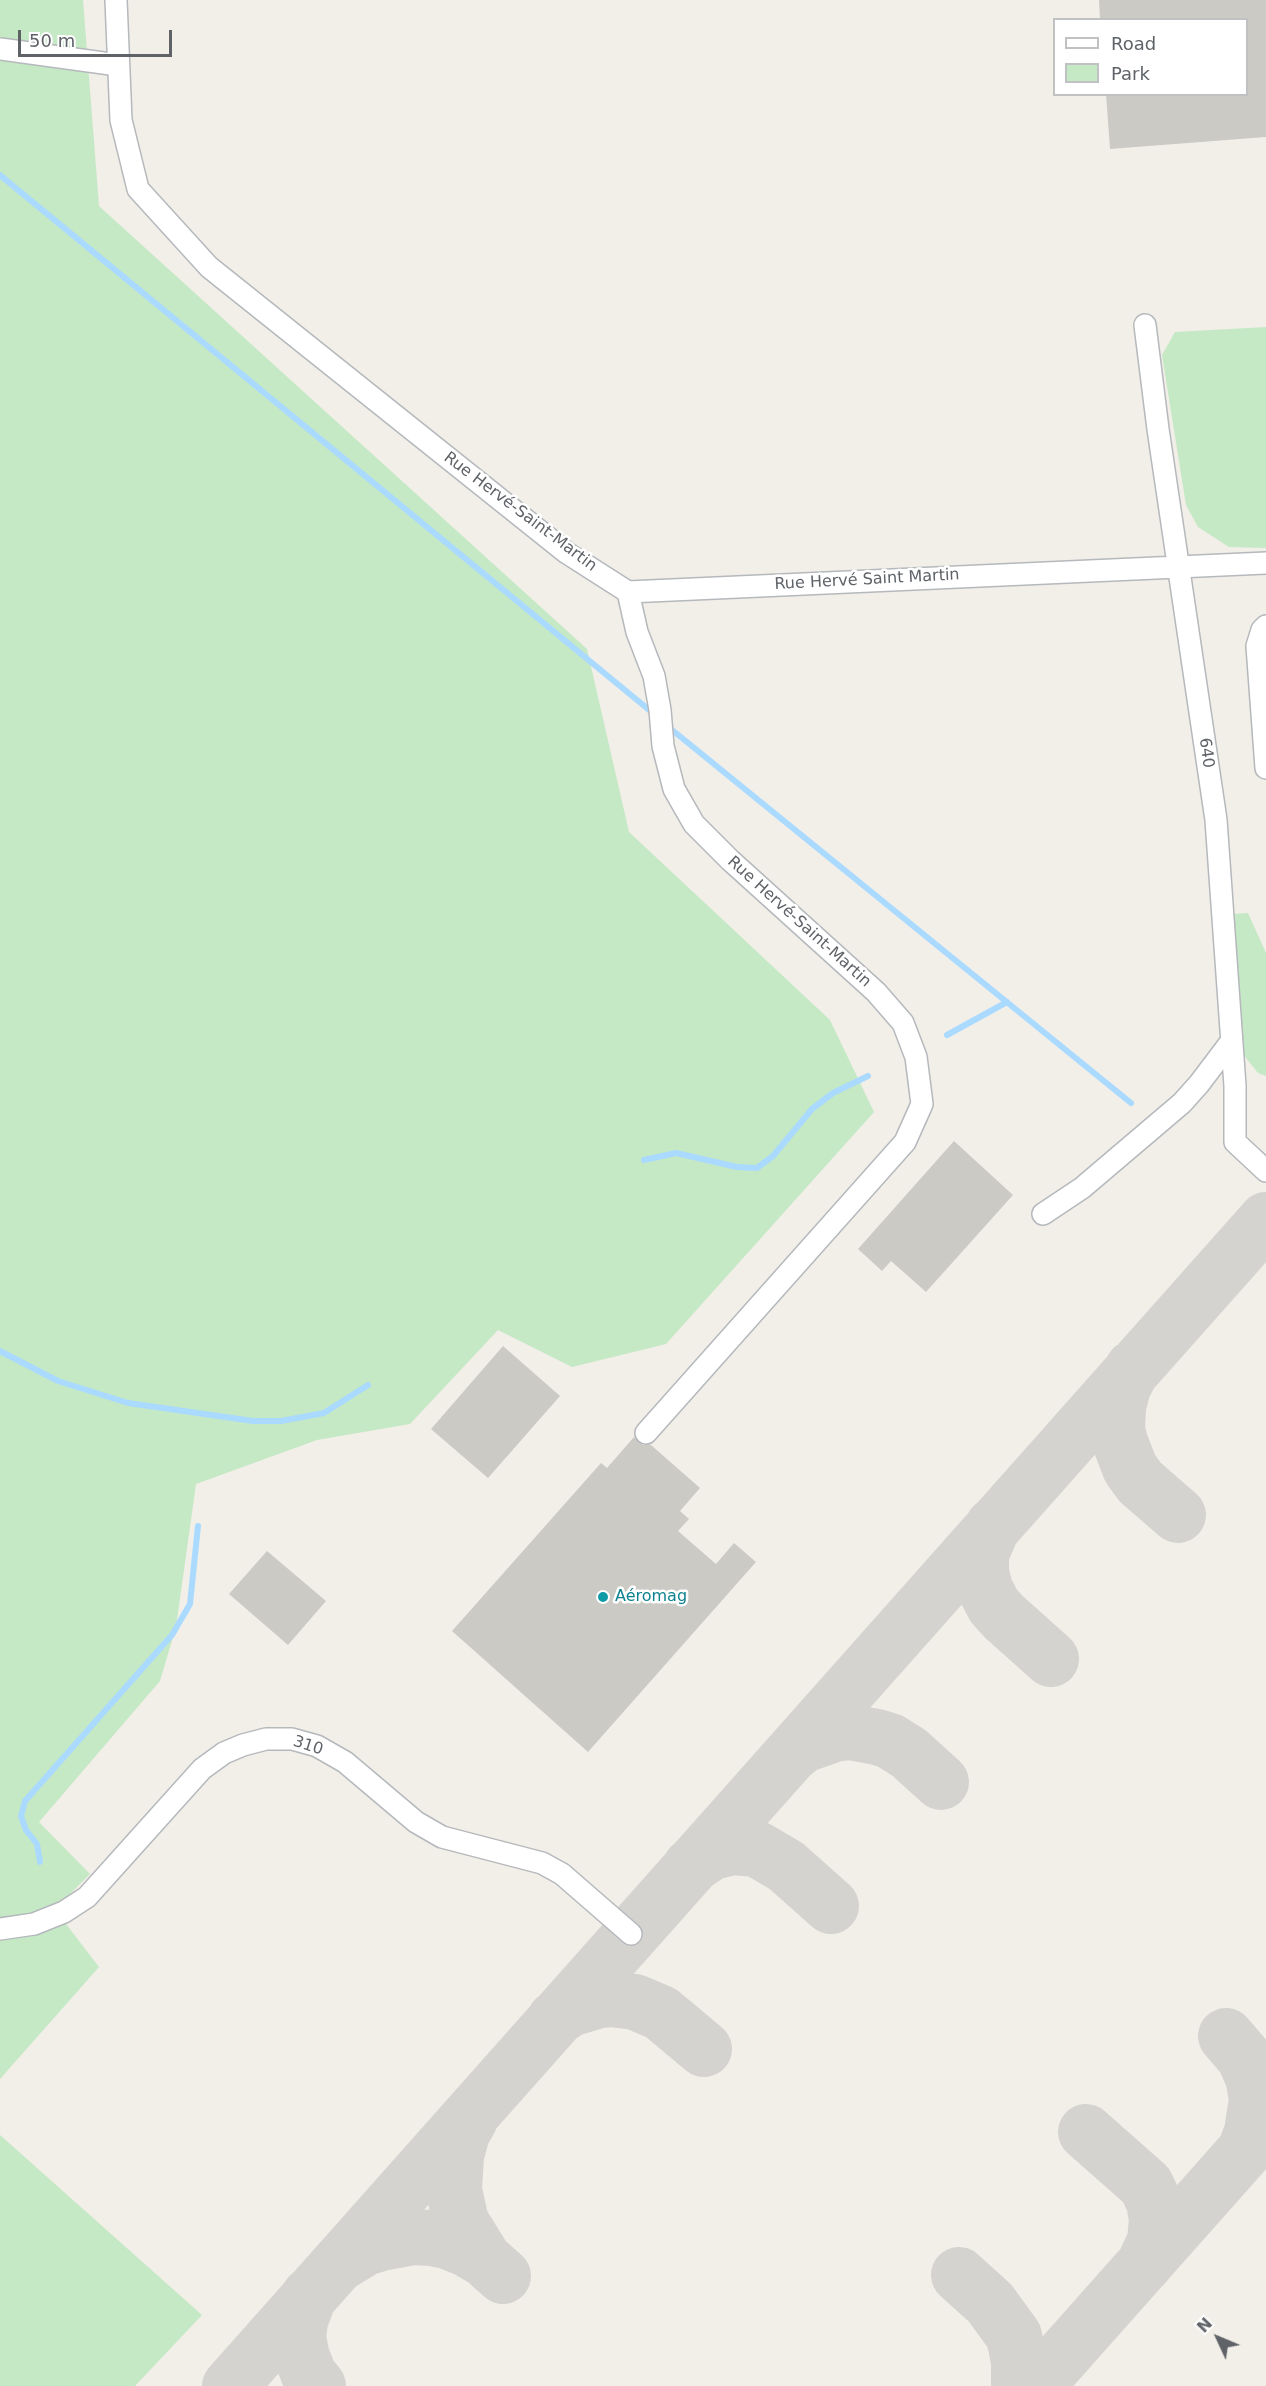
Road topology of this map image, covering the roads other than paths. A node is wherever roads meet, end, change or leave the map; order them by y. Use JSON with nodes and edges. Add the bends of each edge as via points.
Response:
{"nodes":[{"id":1,"x":116,"y":0,"type":"edge"},
{"id":2,"x":0,"y":50,"type":"edge"},
{"id":3,"x":118,"y":65,"type":"junction"},
{"id":4,"x":1146,"y":325,"type":"dead end"},
{"id":5,"x":1266,"y":562,"type":"edge"},
{"id":6,"x":1178,"y":565,"type":"junction"},
{"id":7,"x":628,"y":592,"type":"junction"},
{"id":8,"x":1266,"y":626,"type":"edge"},
{"id":9,"x":1266,"y":768,"type":"edge"},
{"id":10,"x":1230,"y":1043,"type":"junction"},
{"id":11,"x":1266,"y":1171,"type":"edge"},
{"id":12,"x":1043,"y":1214,"type":"dead end"},
{"id":13,"x":646,"y":1433,"type":"dead end"},
{"id":14,"x":0,"y":1929,"type":"edge"},
{"id":15,"x":630,"y":1934,"type":"dead end"}],
"edges":[{"from":1,"to":3,"type":"lane","name":"Rue Hervé-Saint-Martin"},
{"from":2,"to":3,"type":"lane"},
{"from":3,"to":7,"type":"lane","name":"Rue Hervé-Saint-Martin","via":[[121,120],[138,189],[209,267],[567,553]]},
{"from":4,"to":6,"type":"lane","name":"640"},
{"from":5,"to":6,"type":"lane","name":"Rue Hervé Saint Martin"},
{"from":6,"to":7,"type":"lane","name":"Rue Hervé Saint Martin"},
{"from":6,"to":10,"type":"lane","name":"640","via":[[1216,819]]},
{"from":7,"to":13,"type":"lane","name":"Rue Hervé-Saint-Martin","via":[[637,632],[654,676],[663,746],[674,789],[694,824],[876,992],[903,1023],[916,1057],[922,1104],[905,1142]]},
{"from":8,"to":9,"type":"lane","via":[[1257,646]]},
{"from":10,"to":11,"type":"lane","name":"640","via":[[1235,1142]]},
{"from":10,"to":12,"type":"lane","via":[[1182,1103],[1082,1188]]},
{"from":14,"to":15,"type":"lane","name":"310","via":[[34,1924],[64,1912],[87,1896],[202,1769],[224,1753],[266,1739],[292,1739],[317,1746],[345,1762],[416,1822],[442,1837],[542,1863],[562,1874]]}]}
